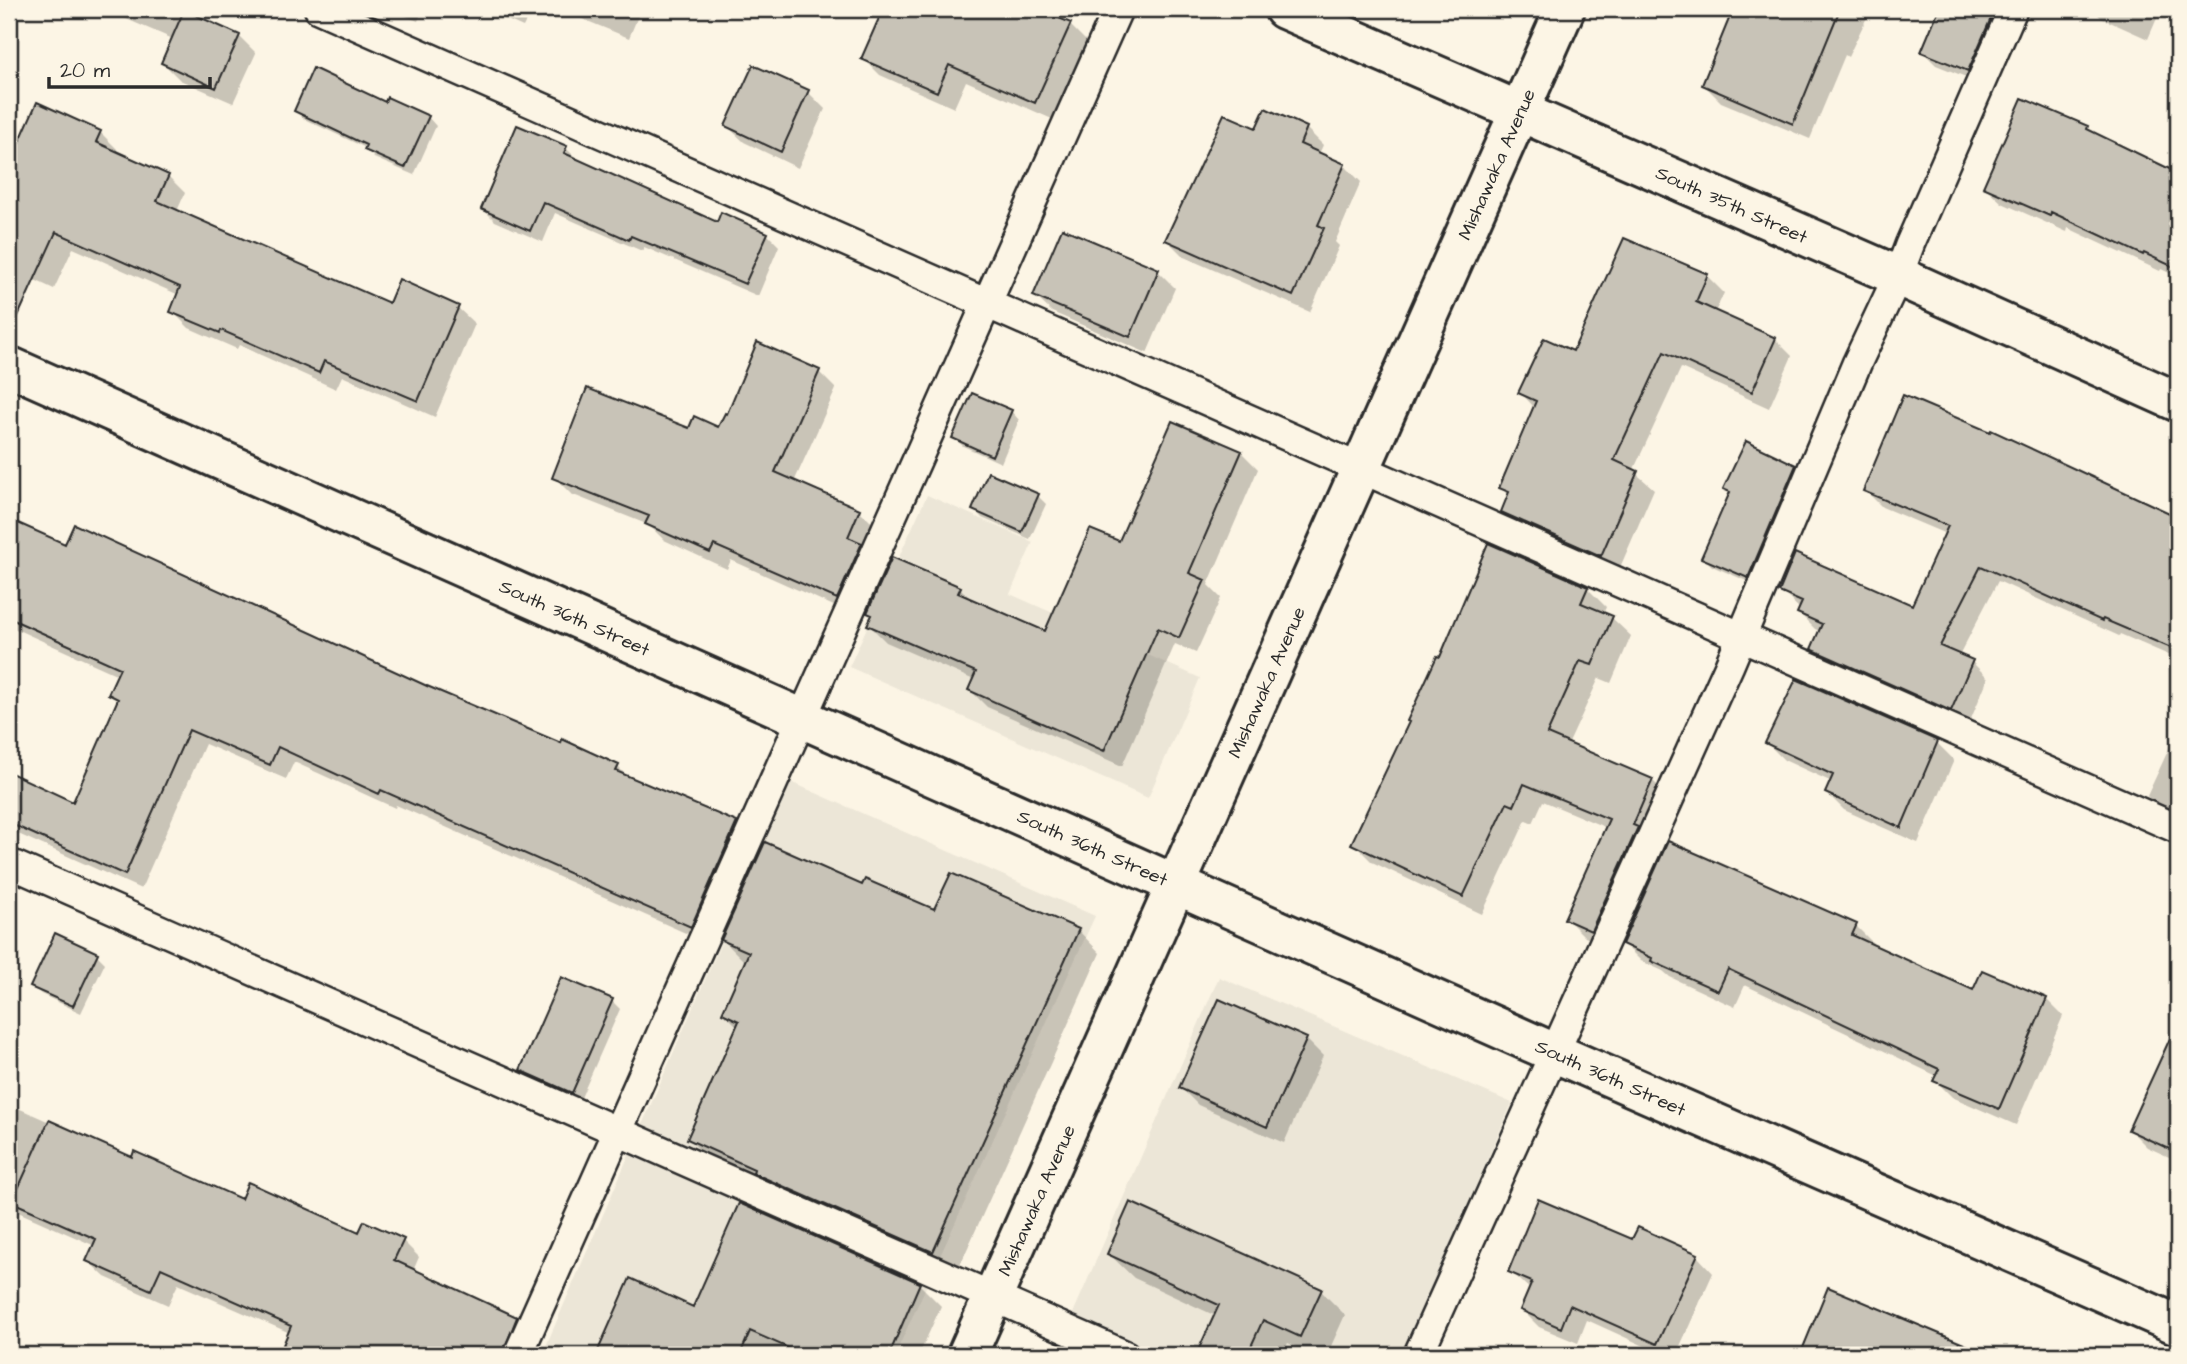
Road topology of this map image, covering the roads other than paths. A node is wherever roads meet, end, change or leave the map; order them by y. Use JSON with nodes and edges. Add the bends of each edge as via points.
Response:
{"nodes":[{"id":1,"x":319,"y":9,"type":"edge"},
{"id":2,"x":1118,"y":9,"type":"edge"},
{"id":3,"x":1284,"y":9,"type":"edge"},
{"id":4,"x":1565,"y":9,"type":"edge"},
{"id":5,"x":2013,"y":9,"type":"edge"},
{"id":6,"x":1520,"y":111,"type":"junction"},
{"id":7,"x":1898,"y":276,"type":"junction"},
{"id":8,"x":987,"y":303,"type":"junction"},
{"id":9,"x":9,"y":366,"type":"edge"},
{"id":10,"x":2178,"y":402,"type":"edge"},
{"id":11,"x":1362,"y":468,"type":"junction"},
{"id":12,"x":1741,"y":636,"type":"junction"},
{"id":13,"x":803,"y":718,"type":"junction"},
{"id":14,"x":2178,"y":829,"type":"edge"},
{"id":15,"x":9,"y":863,"type":"edge"},
{"id":16,"x":1177,"y":884,"type":"junction"},
{"id":17,"x":1555,"y":1053,"type":"junction"},
{"id":18,"x":617,"y":1132,"type":"junction"},
{"id":19,"x":993,"y":1297,"type":"junction"},
{"id":20,"x":2178,"y":1325,"type":"edge"},
{"id":21,"x":518,"y":1355,"type":"edge"},
{"id":22,"x":967,"y":1355,"type":"edge"},
{"id":23,"x":1125,"y":1355,"type":"edge"},
{"id":24,"x":1418,"y":1355,"type":"edge"}],
"edges":[{"from":1,"to":8,"type":"lane"},
{"from":2,"to":8,"type":"lane"},
{"from":3,"to":6,"type":"street","name":"South 35th Street"},
{"from":4,"to":6,"type":"street","name":"Mishawaka Avenue"},
{"from":5,"to":7,"type":"lane"},
{"from":6,"to":7,"type":"street","name":"South 35th Street"},
{"from":6,"to":11,"type":"street","name":"Mishawaka Avenue"},
{"from":7,"to":10,"type":"street","name":"South 35th Street"},
{"from":7,"to":12,"type":"lane"},
{"from":8,"to":11,"type":"lane"},
{"from":8,"to":13,"type":"lane"},
{"from":9,"to":13,"type":"street","name":"South 36th Street"},
{"from":11,"to":12,"type":"lane"},
{"from":11,"to":16,"type":"street","name":"Mishawaka Avenue"},
{"from":12,"to":14,"type":"lane"},
{"from":12,"to":17,"type":"lane"},
{"from":13,"to":16,"type":"street","name":"South 36th Street"},
{"from":13,"to":18,"type":"lane"},
{"from":15,"to":18,"type":"lane"},
{"from":16,"to":17,"type":"street","name":"South 36th Street"},
{"from":16,"to":19,"type":"street","name":"Mishawaka Avenue"},
{"from":17,"to":20,"type":"street","name":"South 36th Street"},
{"from":17,"to":24,"type":"lane"},
{"from":18,"to":19,"type":"lane"},
{"from":18,"to":21,"type":"lane"},
{"from":19,"to":22,"type":"street","name":"Mishawaka Avenue"},
{"from":19,"to":23,"type":"lane"}]}
